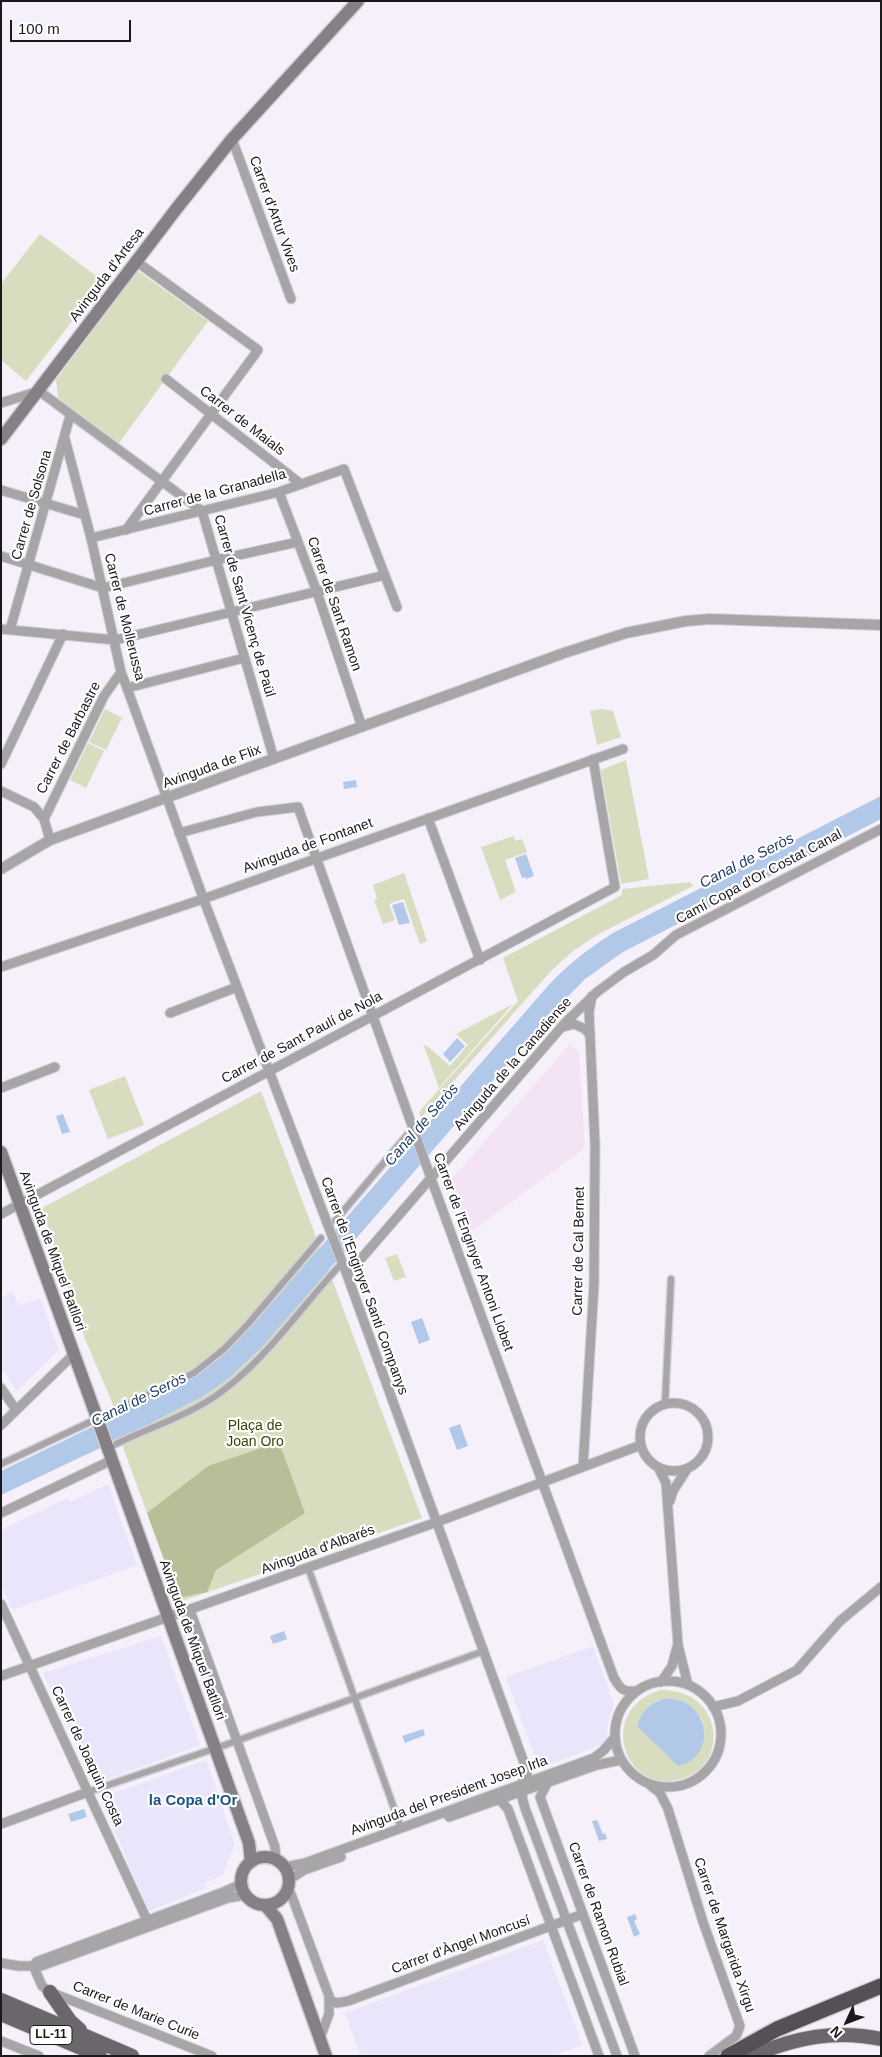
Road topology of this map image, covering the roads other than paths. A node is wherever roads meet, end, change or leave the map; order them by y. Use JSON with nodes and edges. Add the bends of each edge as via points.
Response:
{"nodes":[{"id":1,"x":358,"y":1,"type":"edge"},
{"id":2,"x":236,"y":135,"type":"junction"},
{"id":3,"x":137,"y":262,"type":"junction"},
{"id":4,"x":291,"y":299,"type":"dead end"},
{"id":5,"x":166,"y":379,"type":"dead end"},
{"id":6,"x":39,"y":391,"type":"junction"},
{"id":7,"x":4,"y":402,"type":"edge"},
{"id":8,"x":211,"y":414,"type":"junction"},
{"id":9,"x":20,"y":415,"type":"junction"},
{"id":10,"x":70,"y":416,"type":"junction"},
{"id":11,"x":1,"y":439,"type":"edge"},
{"id":12,"x":64,"y":439,"type":"junction"},
{"id":13,"x":161,"y":481,"type":"junction"},
{"id":14,"x":301,"y":484,"type":"junction"},
{"id":15,"x":1,"y":490,"type":"edge"},
{"id":16,"x":279,"y":492,"type":"junction"},
{"id":17,"x":46,"y":503,"type":"junction"},
{"id":18,"x":202,"y":512,"type":"junction"},
{"id":19,"x":85,"y":515,"type":"junction"},
{"id":20,"x":126,"y":530,"type":"junction"},
{"id":21,"x":91,"y":538,"type":"junction"},
{"id":22,"x":298,"y":542,"type":"junction"},
{"id":23,"x":1,"y":556,"type":"edge"},
{"id":24,"x":216,"y":560,"type":"junction"},
{"id":25,"x":29,"y":564,"type":"junction"},
{"id":26,"x":385,"y":575,"type":"junction"},
{"id":27,"x":102,"y":588,"type":"junction"},
{"id":28,"x":317,"y":592,"type":"junction"},
{"id":29,"x":397,"y":607,"type":"dead end"},
{"id":30,"x":230,"y":613,"type":"junction"},
{"id":31,"x":881,"y":625,"type":"edge"},
{"id":32,"x":6,"y":630,"type":"edge"},
{"id":33,"x":63,"y":634,"type":"junction"},
{"id":34,"x":116,"y":640,"type":"junction"},
{"id":35,"x":244,"y":658,"type":"junction"},
{"id":36,"x":122,"y":672,"type":"junction"},
{"id":37,"x":127,"y":688,"type":"junction"},
{"id":38,"x":362,"y":726,"type":"junction"},
{"id":39,"x":623,"y":749,"type":"dead end"},
{"id":40,"x":274,"y":759,"type":"junction"},
{"id":41,"x":594,"y":759,"type":"junction"},
{"id":42,"x":1,"y":764,"type":"edge"},
{"id":43,"x":1,"y":790,"type":"edge"},
{"id":44,"x":166,"y":798,"type":"junction"},
{"id":45,"x":428,"y":818,"type":"junction"},
{"id":46,"x":44,"y":819,"type":"junction"},
{"id":47,"x":881,"y":829,"type":"edge"},
{"id":48,"x":179,"y":833,"type":"junction"},
{"id":49,"x":50,"y":840,"type":"junction"},
{"id":50,"x":316,"y":858,"type":"junction"},
{"id":51,"x":1,"y":868,"type":"edge"},
{"id":52,"x":203,"y":899,"type":"junction"},
{"id":53,"x":654,"y":955,"type":"joint"},
{"id":54,"x":480,"y":960,"type":"junction"},
{"id":55,"x":1,"y":967,"type":"edge"},
{"id":56,"x":236,"y":987,"type":"junction"},
{"id":57,"x":592,"y":996,"type":"junction"},
{"id":58,"x":170,"y":1013,"type":"dead end"},
{"id":59,"x":374,"y":1015,"type":"junction"},
{"id":60,"x":561,"y":1028,"type":"junction"},
{"id":61,"x":589,"y":1034,"type":"junction"},
{"id":62,"x":55,"y":1068,"type":"dead end"},
{"id":63,"x":268,"y":1072,"type":"junction"},
{"id":64,"x":1,"y":1088,"type":"edge"},
{"id":65,"x":412,"y":1128,"type":"junction"},
{"id":66,"x":1,"y":1152,"type":"edge"},
{"id":67,"x":431,"y":1178,"type":"junction"},
{"id":68,"x":20,"y":1204,"type":"junction"},
{"id":69,"x":1,"y":1214,"type":"edge"},
{"id":70,"x":332,"y":1225,"type":"junction"},
{"id":71,"x":321,"y":1238,"type":"dead end"},
{"id":72,"x":342,"y":1263,"type":"junction"},
{"id":73,"x":347,"y":1275,"type":"junction"},
{"id":74,"x":671,"y":1279,"type":"dead end"},
{"id":75,"x":73,"y":1355,"type":"junction"},
{"id":76,"x":1,"y":1388,"type":"edge"},
{"id":77,"x":665,"y":1404,"type":"junction"},
{"id":78,"x":16,"y":1410,"type":"junction"},
{"id":79,"x":1,"y":1425,"type":"edge"},
{"id":80,"x":641,"y":1445,"type":"junction"},
{"id":81,"x":109,"y":1452,"type":"junction"},
{"id":82,"x":1,"y":1464,"type":"edge"},
{"id":83,"x":583,"y":1467,"type":"junction"},
{"id":84,"x":658,"y":1467,"type":"junction"},
{"id":85,"x":687,"y":1469,"type":"junction"},
{"id":86,"x":543,"y":1483,"type":"junction"},
{"id":87,"x":669,"y":1506,"type":"junction"},
{"id":88,"x":1,"y":1513,"type":"edge"},
{"id":89,"x":436,"y":1522,"type":"junction"},
{"id":90,"x":310,"y":1573,"type":"dead end"},
{"id":91,"x":881,"y":1586,"type":"edge"},
{"id":92,"x":1,"y":1604,"type":"edge"},
{"id":93,"x":190,"y":1610,"type":"junction"},
{"id":94,"x":168,"y":1617,"type":"junction"},
{"id":95,"x":678,"y":1645,"type":"junction"},
{"id":96,"x":484,"y":1651,"type":"junction"},
{"id":97,"x":30,"y":1666,"type":"junction"},
{"id":98,"x":1,"y":1676,"type":"edge"},
{"id":99,"x":661,"y":1682,"type":"junction"},
{"id":100,"x":688,"y":1685,"type":"junction"},
{"id":101,"x":637,"y":1691,"type":"junction"},
{"id":102,"x":354,"y":1697,"type":"junction"},
{"id":103,"x":713,"y":1707,"type":"junction"},
{"id":104,"x":615,"y":1737,"type":"junction"},
{"id":105,"x":236,"y":1740,"type":"junction"},
{"id":106,"x":215,"y":1748,"type":"junction"},
{"id":107,"x":621,"y":1760,"type":"junction"},
{"id":108,"x":548,"y":1782,"type":"junction"},
{"id":109,"x":646,"y":1783,"type":"junction"},
{"id":110,"x":678,"y":1786,"type":"junction"},
{"id":111,"x":522,"y":1787,"type":"junction"},
{"id":112,"x":88,"y":1792,"type":"junction"},
{"id":113,"x":499,"y":1799,"type":"junction"},
{"id":114,"x":668,"y":1809,"type":"junction"},
{"id":115,"x":1,"y":1824,"type":"edge"},
{"id":116,"x":401,"y":1828,"type":"junction"},
{"id":117,"x":255,"y":1859,"type":"junction"},
{"id":118,"x":280,"y":1863,"type":"junction"},
{"id":119,"x":244,"y":1889,"type":"junction"},
{"id":120,"x":285,"y":1890,"type":"junction"},
{"id":121,"x":265,"y":1905,"type":"junction"},
{"id":122,"x":583,"y":1914,"type":"junction"},
{"id":123,"x":277,"y":1919,"type":"junction"},
{"id":124,"x":147,"y":1920,"type":"junction"},
{"id":125,"x":566,"y":1920,"type":"junction"},
{"id":126,"x":551,"y":1927,"type":"junction"},
{"id":127,"x":1,"y":1963,"type":"edge"},
{"id":128,"x":37,"y":1965,"type":"junction"},
{"id":129,"x":881,"y":1986,"type":"edge"},
{"id":130,"x":50,"y":1992,"type":"junction"},
{"id":131,"x":1,"y":2000,"type":"edge"},
{"id":132,"x":329,"y":2000,"type":"junction"},
{"id":133,"x":348,"y":2001,"type":"junction"},
{"id":134,"x":1,"y":2014,"type":"edge"},
{"id":135,"x":329,"y":2014,"type":"junction"},
{"id":136,"x":320,"y":2038,"type":"junction"},
{"id":137,"x":881,"y":2039,"type":"edge"},
{"id":138,"x":1,"y":2041,"type":"edge"},
{"id":139,"x":101,"y":2049,"type":"edge"},
{"id":140,"x":39,"y":2056,"type":"edge"},
{"id":141,"x":132,"y":2056,"type":"edge"},
{"id":142,"x":212,"y":2056,"type":"edge"},
{"id":143,"x":326,"y":2056,"type":"edge"},
{"id":144,"x":599,"y":2056,"type":"edge"},
{"id":145,"x":617,"y":2056,"type":"edge"},
{"id":146,"x":636,"y":2056,"type":"edge"},
{"id":147,"x":709,"y":2056,"type":"edge"},
{"id":148,"x":728,"y":2056,"type":"edge"},
{"id":149,"x":751,"y":2056,"type":"edge"}],
"edges":[{"from":1,"to":2,"type":"main road","name":"Avinguda d'Artesa"},
{"from":2,"to":3,"type":"main road","name":"Avinguda d'Artesa"},
{"from":2,"to":4,"type":"street","name":"Carrer d'Artur Vives"},
{"from":3,"to":6,"type":"main road","name":"Avinguda d'Artesa"},
{"from":3,"to":8,"type":"street","via":[[258,350]]},
{"from":5,"to":8,"type":"street","name":"Carrer de Maials"},
{"from":6,"to":7,"type":"street"},
{"from":6,"to":9,"type":"main road","name":"Avinguda d'Artesa"},
{"from":6,"to":10,"type":"street","name":"Carrer de Sant Vicenç de Paül"},
{"from":7,"to":9,"type":"street"},
{"from":8,"to":13,"type":"street"},
{"from":8,"to":14,"type":"street","name":"Carrer de Maials"},
{"from":9,"to":11,"type":"main road","name":"Avinguda d'Artesa"},
{"from":10,"to":12,"type":"street","name":"Carrer de Solsona"},
{"from":10,"to":13,"type":"street","name":"Carrer de Sant Vicenç de Paül"},
{"from":12,"to":17,"type":"street","name":"Carrer de Solsona"},
{"from":12,"to":19,"type":"street","name":"Carrer de Mollerussa"},
{"from":13,"to":18,"type":"street","name":"Carrer de Sant Vicenç de Paül"},
{"from":13,"to":20,"type":"street"},
{"from":14,"to":16,"type":"street","name":"Carrer de la Granadella"},
{"from":14,"to":26,"type":"street","name":"Carrer de la Granadella","via":[[344,469]]},
{"from":15,"to":17,"type":"street"},
{"from":16,"to":18,"type":"street","name":"Carrer de la Granadella"},
{"from":16,"to":22,"type":"street","name":"Carrer de Sant Ramon"},
{"from":17,"to":19,"type":"street"},
{"from":17,"to":25,"type":"street","name":"Carrer de Solsona"},
{"from":18,"to":20,"type":"street","name":"Carrer de la Granadella"},
{"from":18,"to":24,"type":"street","name":"Carrer de Sant Vicenç de Paül"},
{"from":19,"to":21,"type":"street","name":"Carrer de Mollerussa"},
{"from":20,"to":21,"type":"street","name":"Carrer de la Granadella"},
{"from":21,"to":27,"type":"street","name":"Carrer de Mollerussa"},
{"from":22,"to":24,"type":"street"},
{"from":22,"to":28,"type":"street","name":"Carrer de Sant Ramon"},
{"from":23,"to":25,"type":"street"},
{"from":24,"to":27,"type":"street"},
{"from":24,"to":30,"type":"street","name":"Carrer de Sant Vicenç de Paül"},
{"from":25,"to":27,"type":"street"},
{"from":25,"to":32,"type":"street","name":"Carrer de Solsona"},
{"from":26,"to":28,"type":"street"},
{"from":26,"to":29,"type":"street"},
{"from":27,"to":34,"type":"street","name":"Carrer de Mollerussa"},
{"from":28,"to":30,"type":"street"},
{"from":28,"to":38,"type":"street","name":"Carrer de Sant Ramon"},
{"from":30,"to":34,"type":"street"},
{"from":30,"to":35,"type":"street","name":"Carrer de Sant Vicenç de Paül"},
{"from":31,"to":38,"type":"street","name":"Avinguda de Flix","via":[[738,619],[686,621],[626,633],[564,653]]},
{"from":32,"to":33,"type":"street"},
{"from":33,"to":34,"type":"street"},
{"from":33,"to":42,"type":"street"},
{"from":34,"to":36,"type":"street","name":"Carrer de Mollerussa"},
{"from":35,"to":37,"type":"street"},
{"from":35,"to":40,"type":"street","name":"Carrer de Sant Vicenç de Paül"},
{"from":36,"to":37,"type":"street","name":"Carrer de Mollerussa"},
{"from":36,"to":46,"type":"street","name":"Carrer de Barbastre","via":[[104,696]]},
{"from":37,"to":44,"type":"street","name":"Carrer de Mollerussa"},
{"from":38,"to":40,"type":"street","name":"Avinguda de Flix"},
{"from":39,"to":41,"type":"street","name":"Avinguda de Fontanet"},
{"from":40,"to":44,"type":"street","name":"Avinguda de Flix"},
{"from":41,"to":45,"type":"street","name":"Avinguda de Fontanet"},
{"from":41,"to":54,"type":"street","name":"Carrer de Sant Paulí de Nola","via":[[615,887]]},
{"from":43,"to":46,"type":"street","via":[[34,808]]},
{"from":44,"to":48,"type":"street","name":"Carrer de l'Enginyer Santi Companys"},
{"from":44,"to":49,"type":"street","name":"Avinguda de Flix"},
{"from":45,"to":50,"type":"street","name":"Avinguda de Fontanet"},
{"from":45,"to":54,"type":"street"},
{"from":46,"to":49,"type":"street"},
{"from":47,"to":53,"type":"street","name":"Camí Copa d'Or Costat Canal","via":[[676,935]]},
{"from":48,"to":50,"type":"street","name":"Carrer de l'Enginyer Antoni Llobet","via":[[257,812],[298,807]]},
{"from":48,"to":52,"type":"street","name":"Carrer de l'Enginyer Santi Companys"},
{"from":49,"to":51,"type":"street","name":"Avinguda de Flix"},
{"from":50,"to":52,"type":"street","name":"Avinguda de Fontanet"},
{"from":50,"to":59,"type":"street","name":"Carrer de l'Enginyer Antoni Llobet"},
{"from":52,"to":55,"type":"street","name":"Avinguda de Fontanet"},
{"from":52,"to":56,"type":"street","name":"Carrer de l'Enginyer Santi Companys"},
{"from":53,"to":57,"type":"street","name":"Avinguda de la Canadiense"},
{"from":54,"to":59,"type":"street","name":"Carrer de Sant Paulí de Nola"},
{"from":56,"to":58,"type":"street"},
{"from":56,"to":63,"type":"street","name":"Carrer de l'Enginyer Santi Companys"},
{"from":57,"to":60,"type":"street","name":"Avinguda de la Canadiense"},
{"from":57,"to":61,"type":"street","name":"Carrer de Cal Bernet"},
{"from":59,"to":63,"type":"street","name":"Carrer de Sant Paulí de Nola"},
{"from":59,"to":65,"type":"street","name":"Carrer de l'Enginyer Antoni Llobet"},
{"from":60,"to":61,"type":"street","via":[[574,1024]]},
{"from":60,"to":67,"type":"street","name":"Avinguda de la Canadiense"},
{"from":61,"to":83,"type":"street","name":"Carrer de Cal Bernet","via":[[595,1145],[594,1285]]},
{"from":62,"to":64,"type":"street"},
{"from":63,"to":68,"type":"street","name":"Carrer de Sant Paulí de Nola"},
{"from":63,"to":70,"type":"street","name":"Carrer de l'Enginyer Santi Companys"},
{"from":65,"to":67,"type":"street","name":"Carrer de l'Enginyer Antoni Llobet"},
{"from":65,"to":70,"type":"street"},
{"from":66,"to":68,"type":"main road","name":"Avinguda de Miquel Batllori"},
{"from":67,"to":73,"type":"street","name":"Avinguda de la Canadiense"},
{"from":67,"to":86,"type":"street","name":"Carrer de l'Enginyer Antoni Llobet"},
{"from":68,"to":69,"type":"street","name":"Carrer de Sant Paulí de Nola"},
{"from":68,"to":75,"type":"main road","name":"Avinguda de Miquel Batllori"},
{"from":70,"to":72,"type":"street","name":"Carrer de l'Enginyer Santi Companys"},
{"from":71,"to":82,"type":"street","via":[[248,1324],[194,1373]]},
{"from":72,"to":73,"type":"street","name":"Carrer de l'Enginyer Santi Companys"},
{"from":72,"to":81,"type":"street","via":[[240,1377],[188,1413],[161,1423]]},
{"from":73,"to":89,"type":"street","name":"Carrer de l'Enginyer Santi Companys"},
{"from":74,"to":77,"type":"street"},
{"from":75,"to":78,"type":"street"},
{"from":75,"to":81,"type":"main road","name":"Avinguda de Miquel Batllori","bridge":true},
{"from":76,"to":78,"type":"street"},
{"from":77,"to":80,"type":"street","via":[[646,1418],[640,1435]]},
{"from":77,"to":85,"type":"street","via":[[676,1403],[697,1412],[708,1432],[704,1454]]},
{"from":78,"to":79,"type":"street"},
{"from":80,"to":83,"type":"street","name":"Avinguda d'Albarés"},
{"from":80,"to":84,"type":"street","via":[[646,1456]]},
{"from":81,"to":88,"type":"street"},
{"from":81,"to":94,"type":"main road","name":"Avinguda de Miquel Batllori"},
{"from":83,"to":86,"type":"street","name":"Avinguda d'Albarés"},
{"from":84,"to":85,"type":"street","via":[[676,1471]]},
{"from":84,"to":87,"type":"street","via":[[666,1483]]},
{"from":85,"to":87,"type":"street","via":[[673,1491]]},
{"from":86,"to":89,"type":"street","name":"Avinguda d'Albarés"},
{"from":86,"to":101,"type":"street","name":"Carrer de l'Enginyer Antoni Llobet","via":[[614,1678],[625,1692]]},
{"from":87,"to":95,"type":"street"},
{"from":89,"to":93,"type":"street","name":"Avinguda d'Albarés"},
{"from":89,"to":96,"type":"street","name":"Carrer de l'Enginyer Santi Companys"},
{"from":90,"to":102,"type":"street"},
{"from":91,"to":103,"type":"street","via":[[840,1621],[797,1670],[738,1701]]},
{"from":92,"to":97,"type":"street","name":"Carrer de Joaquin Costa"},
{"from":93,"to":94,"type":"street","name":"Avinguda d'Albarés"},
{"from":93,"to":105,"type":"street","name":"Avinguda de Miquel Batllori"},
{"from":94,"to":97,"type":"street","name":"Avinguda d'Albarés"},
{"from":94,"to":106,"type":"main road","name":"Avinguda de Miquel Batllori"},
{"from":95,"to":99,"type":"street","via":[[672,1666]]},
{"from":95,"to":100,"type":"street"},
{"from":96,"to":102,"type":"street"},
{"from":96,"to":111,"type":"street","name":"Carrer de l'Enginyer Santi Companys","via":[[527,1771]]},
{"from":97,"to":98,"type":"street","name":"Avinguda d'Albarés"},
{"from":97,"to":112,"type":"street","name":"Carrer de Joaquin Costa"},
{"from":99,"to":100,"type":"street"},
{"from":99,"to":101,"type":"street"},
{"from":100,"to":103,"type":"street"},
{"from":101,"to":104,"type":"street","via":[[624,1704],[617,1720]]},
{"from":102,"to":105,"type":"street"},
{"from":102,"to":116,"type":"street"},
{"from":103,"to":110,"type":"street","via":[[720,1723],[716,1756],[694,1781]]},
{"from":104,"to":107,"type":"street"},
{"from":104,"to":111,"type":"street","name":"Avinguda del President Josep Irla","via":[[594,1758]]},
{"from":105,"to":106,"type":"street"},
{"from":105,"to":118,"type":"street","name":"Avinguda de Miquel Batllori"},
{"from":106,"to":112,"type":"street"},
{"from":106,"to":117,"type":"main road","name":"Avinguda de Miquel Batllori"},
{"from":107,"to":108,"type":"street","name":"Avinguda del President Josep Irla"},
{"from":107,"to":109,"type":"street"},
{"from":108,"to":111,"type":"street","name":"Avinguda del President Josep Irla"},
{"from":108,"to":122,"type":"street","name":"Carrer de Ramon Rubial","via":[[540,1797]]},
{"from":109,"to":110,"type":"street"},
{"from":109,"to":114,"type":"street","name":"Carrer de Margarida Xirgu","via":[[660,1793]]},
{"from":110,"to":114,"type":"street","via":[[670,1796]]},
{"from":111,"to":113,"type":"street","name":"Avinguda del President Josep Irla"},
{"from":111,"to":116,"type":"street","name":"Avinguda del President Josep Irla"},
{"from":111,"to":125,"type":"street","via":[[525,1808]]},
{"from":112,"to":115,"type":"street"},
{"from":112,"to":124,"type":"street","name":"Carrer de Joaquin Costa"},
{"from":113,"to":120,"type":"street","name":"Avinguda del President Josep Irla","via":[[304,1870]]},
{"from":113,"to":126,"type":"street","via":[[508,1809]]},
{"from":114,"to":147,"type":"street","name":"Carrer de Margarida Xirgu","via":[[740,2026],[736,2036]]},
{"from":116,"to":118,"type":"street","name":"Avinguda del President Josep Irla","via":[[306,1863]]},
{"from":117,"to":118,"type":"main road","via":[[270,1857]]},
{"from":117,"to":119,"type":"main road","via":[[244,1869]]},
{"from":118,"to":120,"type":"main road"},
{"from":119,"to":121,"type":"main road","via":[[254,1902]]},
{"from":119,"to":124,"type":"street","via":[[221,1893]]},
{"from":119,"to":128,"type":"street","via":[[228,1898]]},
{"from":120,"to":121,"type":"main road"},
{"from":120,"to":123,"type":"main road"},
{"from":120,"to":132,"type":"street","via":[[291,1894]]},
{"from":121,"to":123,"type":"main road"},
{"from":122,"to":125,"type":"street","name":"Carrer d'Àngel Moncusí"},
{"from":122,"to":146,"type":"street","name":"Carrer de Ramon Rubial"},
{"from":123,"to":136,"type":"main road"},
{"from":124,"to":128,"type":"street","via":[[37,1961]]},
{"from":125,"to":126,"type":"street","name":"Carrer d'Àngel Moncusí"},
{"from":125,"to":145,"type":"street"},
{"from":126,"to":133,"type":"street","name":"Carrer d'Àngel Moncusí"},
{"from":126,"to":144,"type":"street"},
{"from":127,"to":128,"type":"street"},
{"from":128,"to":130,"type":"street","via":[[37,1977]]},
{"from":129,"to":148,"type":"highway","via":[[777,2029]]},
{"from":130,"to":139,"type":"main road","via":[[76,2027]]},
{"from":130,"to":142,"type":"street","name":"Carrer de Marie Curie"},
{"from":131,"to":139,"type":"main road","number":"LL-11"},
{"from":132,"to":133,"type":"street","name":"Carrer d'Àngel Moncusí","via":[[337,2003]]},
{"from":132,"to":135,"type":"street"},
{"from":133,"to":135,"type":"street","name":"Carrer d'Àngel Moncusí"},
{"from":134,"to":139,"type":"main road","number":"LL-11"},
{"from":135,"to":136,"type":"street"},
{"from":136,"to":143,"type":"main road"},
{"from":137,"to":149,"type":"main road","via":[[830,2034],[784,2043]]},
{"from":138,"to":140,"type":"street"},
{"from":139,"to":141,"type":"main road","number":"LL-11"}]}
